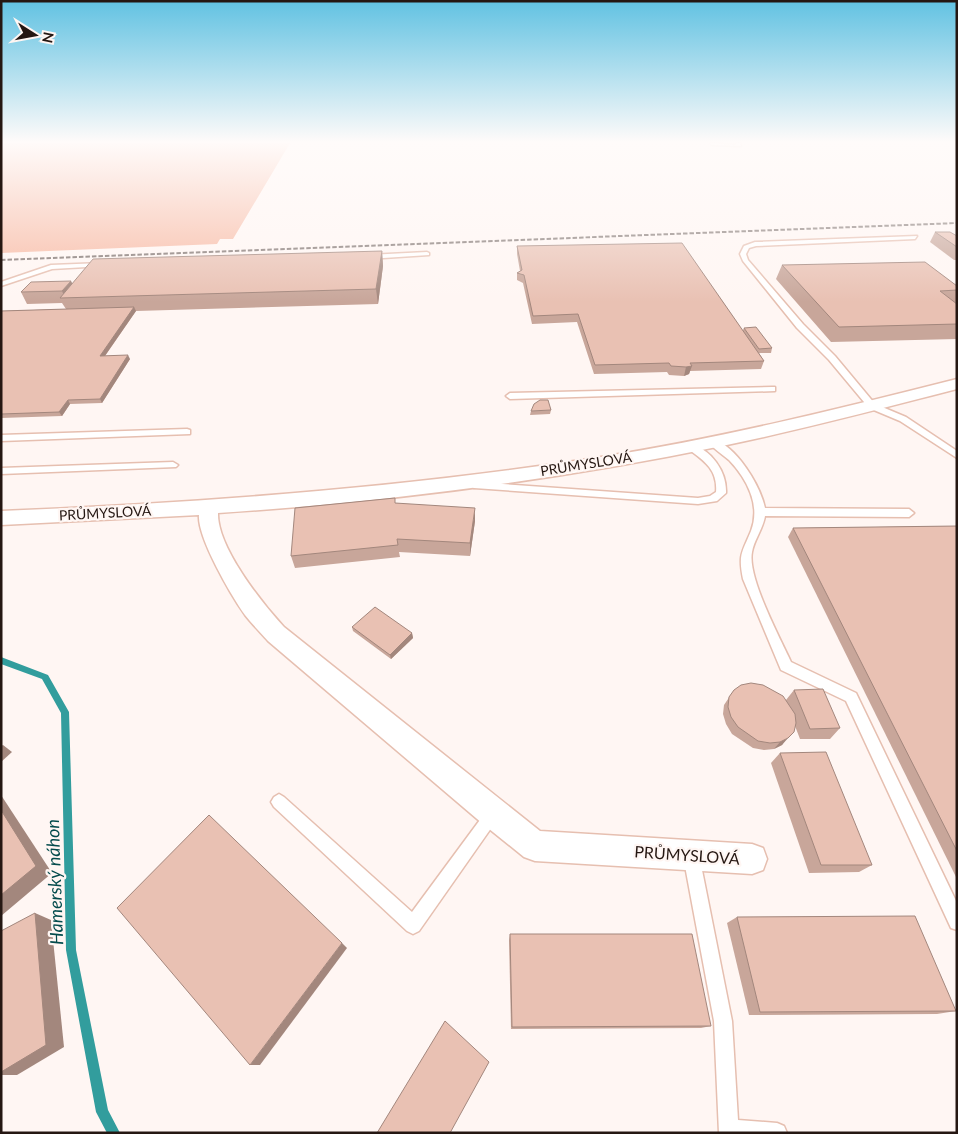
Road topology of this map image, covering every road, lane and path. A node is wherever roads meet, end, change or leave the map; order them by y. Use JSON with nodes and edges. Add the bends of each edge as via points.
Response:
{"nodes":[{"id":1,"x":915,"y":237,"type":"dead end"},
{"id":2,"x":427,"y":254,"type":"dead end"},
{"id":3,"x":359,"y":257,"type":"edge"},
{"id":4,"x":110,"y":265,"type":"edge"},
{"id":5,"x":1,"y":284,"type":"edge"},
{"id":6,"x":957,"y":384,"type":"edge"},
{"id":7,"x":772,"y":389,"type":"dead end"},
{"id":8,"x":510,"y":396,"type":"dead end"},
{"id":9,"x":872,"y":406,"type":"junction"},
{"id":10,"x":187,"y":432,"type":"dead end"},
{"id":11,"x":1,"y":438,"type":"edge"},
{"id":12,"x":713,"y":442,"type":"junction"},
{"id":13,"x":690,"y":446,"type":"junction"},
{"id":14,"x":957,"y":455,"type":"edge"},
{"id":15,"x":173,"y":464,"type":"dead end"},
{"id":16,"x":1,"y":470,"type":"edge"},
{"id":17,"x":454,"y":483,"type":"junction"},
{"id":18,"x":209,"y":507,"type":"junction"},
{"id":19,"x":762,"y":512,"type":"junction"},
{"id":20,"x":909,"y":512,"type":"dead end"},
{"id":21,"x":1,"y":518,"type":"edge"},
{"id":22,"x":279,"y":802,"type":"dead end"},
{"id":23,"x":493,"y":814,"type":"junction"},
{"id":24,"x":691,"y":856,"type":"junction"},
{"id":25,"x":752,"y":859,"type":"dead end"},
{"id":26,"x":957,"y":922,"type":"edge"},
{"id":27,"x":729,"y":1131,"type":"edge"},
{"id":28,"x":776,"y":1133,"type":"edge"}],
"edges":[{"from":1,"to":9,"type":"lane","via":[[755,244],[743,250],[745,260]]},
{"from":2,"to":3,"type":"lane"},
{"from":4,"to":5,"type":"lane","via":[[51,268]]},
{"from":6,"to":9,"type":"street","name":"PRŮMYSLOVÁ"},
{"from":7,"to":8,"type":"lane"},
{"from":9,"to":12,"type":"street","name":"PRŮMYSLOVÁ"},
{"from":9,"to":14,"type":"lane","via":[[903,419]]},
{"from":10,"to":11,"type":"lane"},
{"from":12,"to":13,"type":"street","name":"PRŮMYSLOVÁ"},
{"from":12,"to":19,"type":"lane","via":[[747,476]]},
{"from":13,"to":17,"type":"street","name":"PRŮMYSLOVÁ","via":[[580,466]]},
{"from":13,"to":17,"type":"lane","via":[[711,462],[723,481],[721,493],[713,499],[698,502]]},
{"from":15,"to":16,"type":"lane"},
{"from":17,"to":18,"type":"street","name":"PRŮMYSLOVÁ"},
{"from":18,"to":21,"type":"street","name":"PRŮMYSLOVÁ"},
{"from":18,"to":23,"type":"street","name":"PRŮMYSLOVÁ","via":[[208,523],[212,536],[253,608],[276,634]]},
{"from":19,"to":20,"type":"lane"},
{"from":19,"to":26,"type":"lane","via":[[745,552],[745,564],[786,666],[851,697]]},
{"from":22,"to":23,"type":"lane","via":[[413,925]]},
{"from":23,"to":24,"type":"street","name":"PRŮMYSLOVÁ","via":[[535,846]]},
{"from":24,"to":25,"type":"street","name":"PRŮMYSLOVÁ"},
{"from":24,"to":27,"type":"lane","via":[[723,1021]]},
{"from":27,"to":28,"type":"lane"}]}
